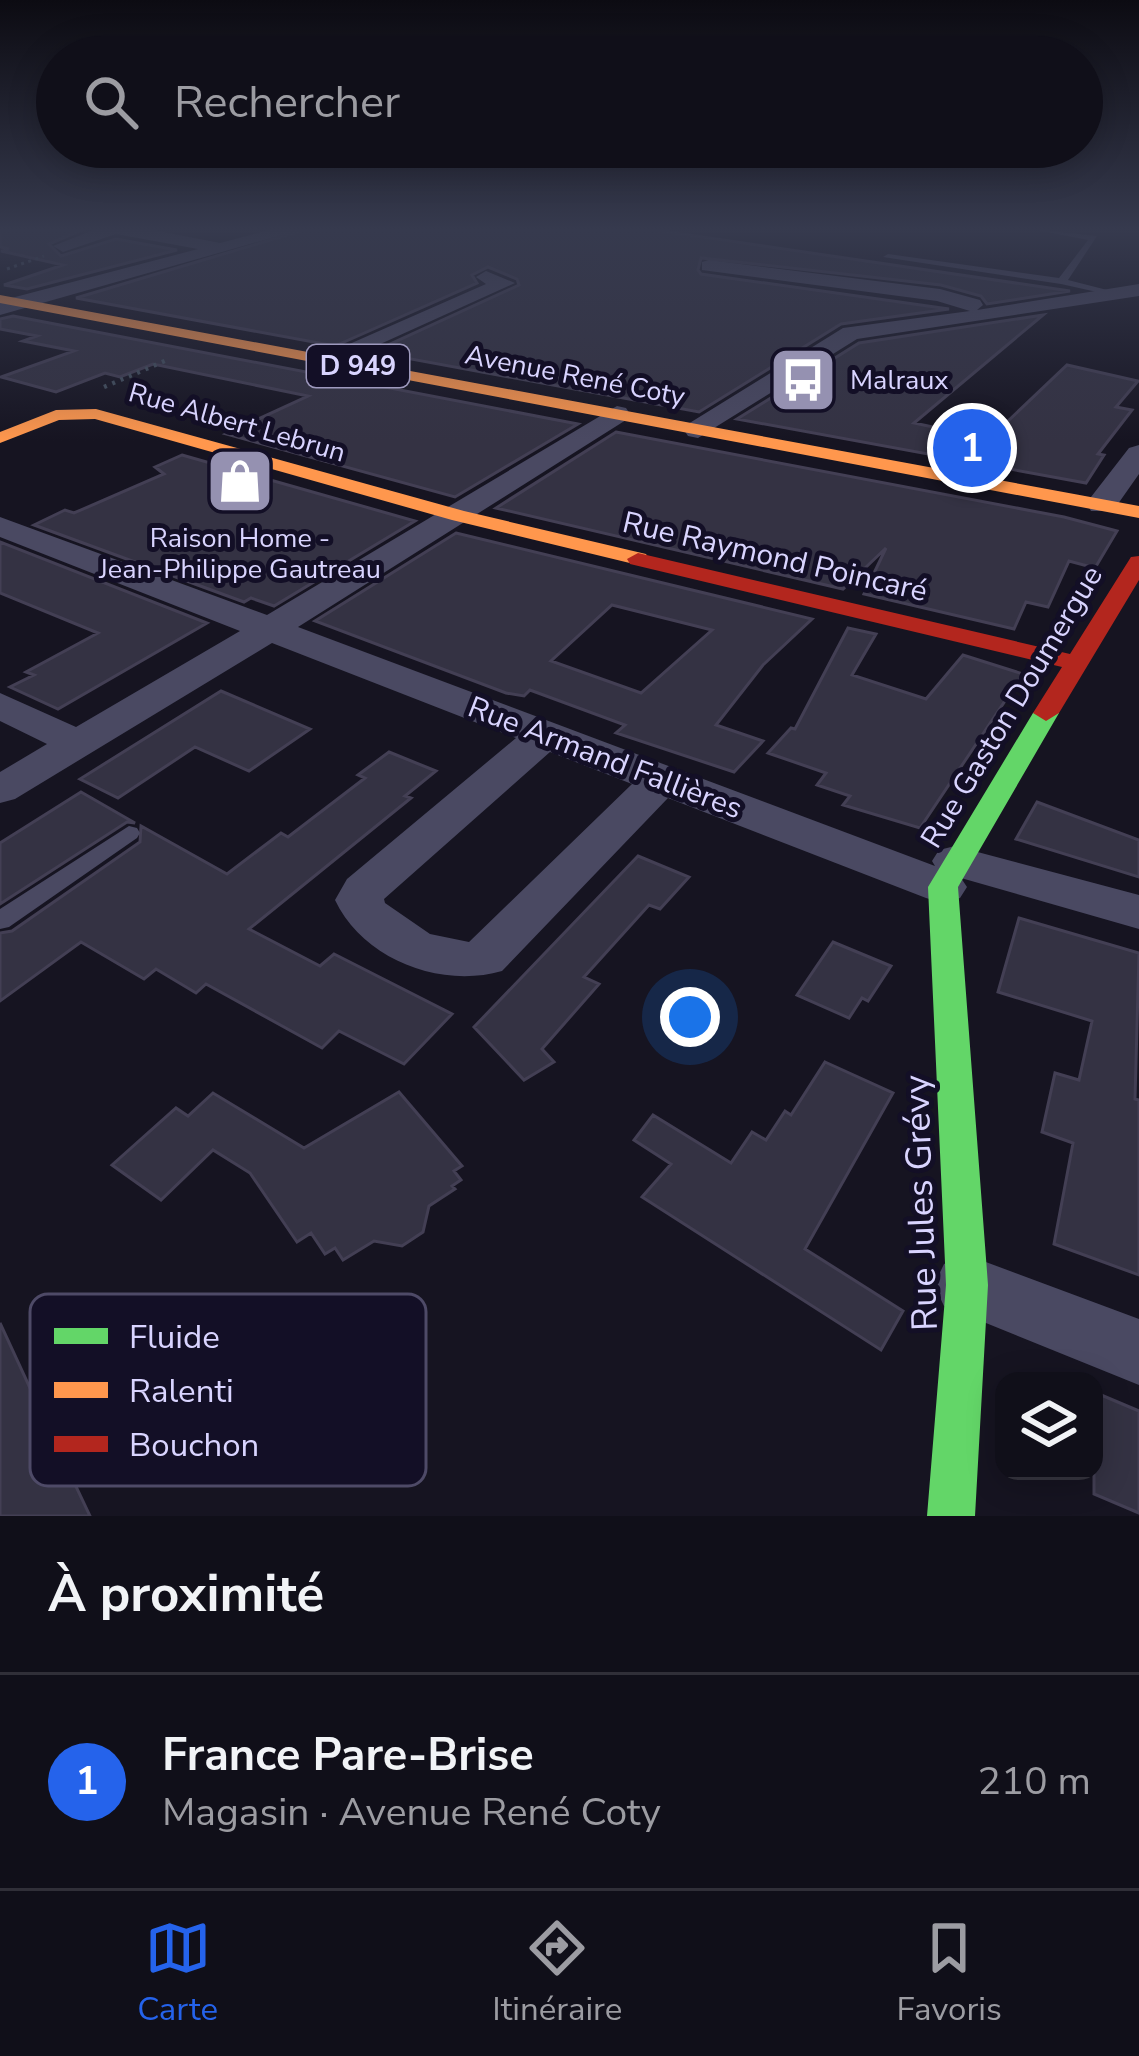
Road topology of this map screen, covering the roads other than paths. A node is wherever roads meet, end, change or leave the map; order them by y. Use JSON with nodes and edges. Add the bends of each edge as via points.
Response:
{"nodes":[{"id":1,"x":466,"y":300,"type":"edge"},
{"id":2,"x":951,"y":300,"type":"edge"},
{"id":3,"x":1079,"y":300,"type":"edge"},
{"id":4,"x":6,"y":303,"type":"edge"},
{"id":5,"x":995,"y":315,"type":"junction"},
{"id":6,"x":325,"y":360,"type":"junction"},
{"id":7,"x":617,"y":415,"type":"junction"},
{"id":8,"x":698,"y":430,"type":"junction"},
{"id":9,"x":0,"y":438,"type":"edge"},
{"id":10,"x":1139,"y":454,"type":"edge"},
{"id":11,"x":1102,"y":504,"type":"junction"},
{"id":12,"x":1139,"y":512,"type":"edge"},
{"id":13,"x":459,"y":517,"type":"junction"},
{"id":14,"x":0,"y":526,"type":"edge"},
{"id":15,"x":1139,"y":562,"type":"edge"},
{"id":16,"x":266,"y":628,"type":"junction"},
{"id":17,"x":1076,"y":663,"type":"junction"},
{"id":18,"x":0,"y":705,"type":"edge"},
{"id":19,"x":544,"y":736,"type":"junction"},
{"id":20,"x":78,"y":744,"type":"junction"},
{"id":21,"x":661,"y":780,"type":"junction"},
{"id":22,"x":0,"y":790,"type":"edge"},
{"id":23,"x":129,"y":833,"type":"dead end"},
{"id":24,"x":949,"y":874,"type":"junction"},
{"id":25,"x":1139,"y":912,"type":"edge"},
{"id":26,"x":0,"y":921,"type":"edge"},
{"id":27,"x":967,"y":1285,"type":"junction"},
{"id":28,"x":1139,"y":1352,"type":"edge"},
{"id":29,"x":951,"y":1516,"type":"edge"}],
"edges":[{"from":1,"to":6,"type":"street"},
{"from":2,"to":5,"type":"street"},
{"from":3,"to":5,"type":"street"},
{"from":4,"to":6,"type":"street","name":"Avenue René Coty","number":"D 949"},
{"from":5,"to":8,"type":"street","via":[[851,332]]},
{"from":6,"to":7,"type":"street","name":"Avenue René Coty","number":"D 949"},
{"from":7,"to":8,"type":"street","name":"Avenue René Coty","number":"D 949"},
{"from":7,"to":13,"type":"street"},
{"from":8,"to":11,"type":"street","name":"Avenue René Coty"},
{"from":9,"to":13,"type":"street","name":"Rue Albert Lebrun","via":[[66,414],[96,414]]},
{"from":10,"to":11,"type":"street"},
{"from":11,"to":12,"type":"street","name":"Avenue René Coty"},
{"from":13,"to":16,"type":"street"},
{"from":13,"to":17,"type":"street","name":"Rue Raymond Poincaré"},
{"from":14,"to":16,"type":"street","name":"Rue Armand Fallières"},
{"from":15,"to":17,"type":"street","name":"Rue Gaston Doumergue"},
{"from":16,"to":19,"type":"street","name":"Rue Armand Fallières"},
{"from":16,"to":20,"type":"street"},
{"from":17,"to":24,"type":"street","name":"Rue Gaston Doumergue"},
{"from":18,"to":20,"type":"street"},
{"from":19,"to":21,"type":"street","name":"Rue Armand Fallières"},
{"from":19,"to":21,"type":"street","via":[[364,890],[359,900],[372,923],[449,962],[484,958]]},
{"from":20,"to":22,"type":"street"},
{"from":21,"to":24,"type":"street","name":"Rue Armand Fallières"},
{"from":23,"to":26,"type":"lane"},
{"from":24,"to":25,"type":"street","name":"Rue Armand Fallières"},
{"from":24,"to":27,"type":"street","name":"Rue Jules Grévy"},
{"from":27,"to":28,"type":"street"},
{"from":27,"to":29,"type":"street","name":"Rue Jules Grévy"}]}
